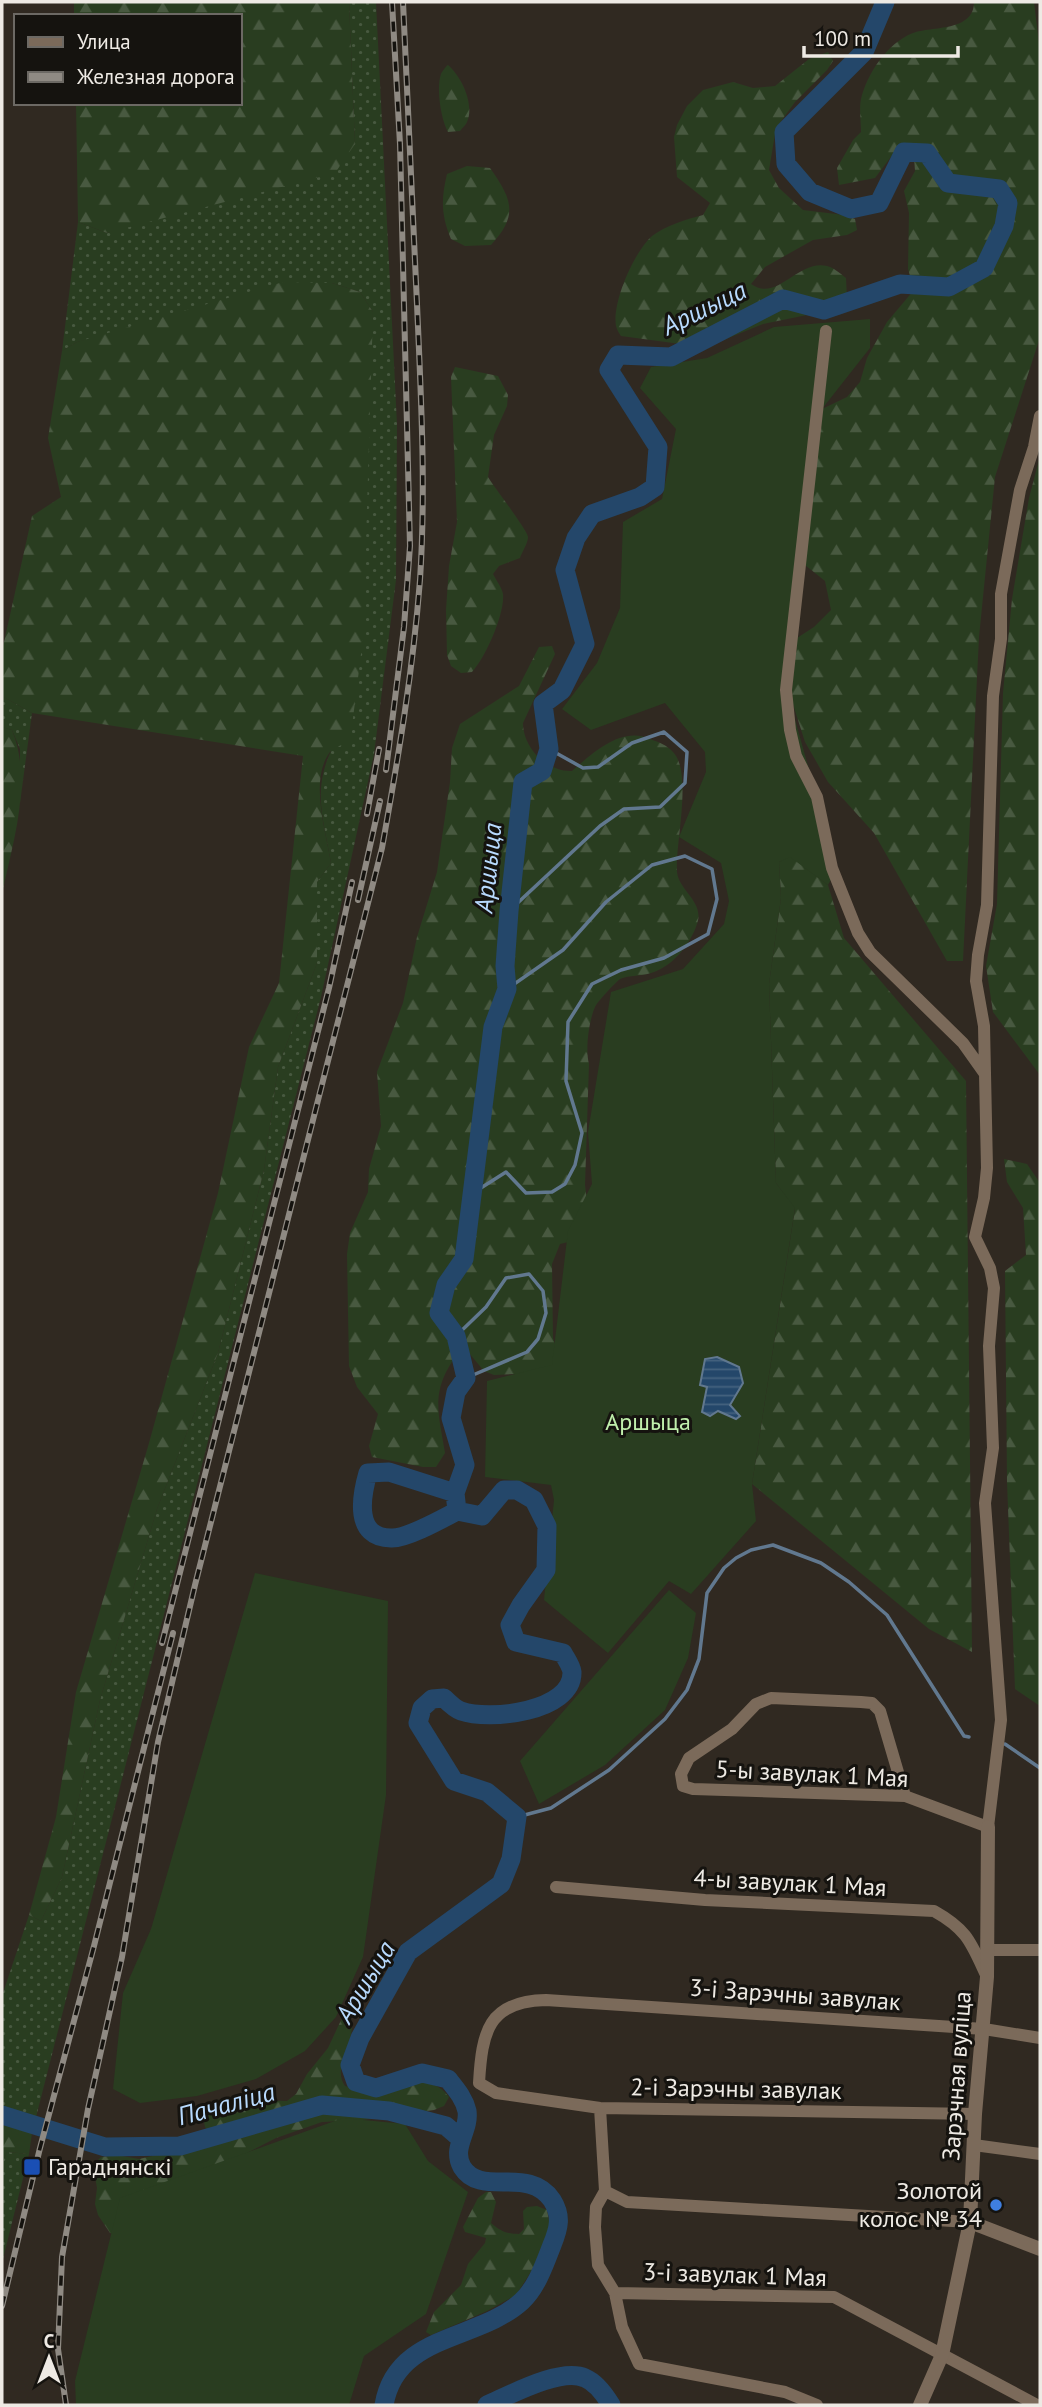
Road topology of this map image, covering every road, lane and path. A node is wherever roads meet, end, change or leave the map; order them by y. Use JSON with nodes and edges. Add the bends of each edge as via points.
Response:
{"nodes":[{"id":1,"x":826,"y":331,"type":"dead end"},
{"id":2,"x":1040,"y":416,"type":"edge"},
{"id":3,"x":985,"y":1074,"type":"junction"},
{"id":4,"x":905,"y":1796,"type":"junction"},
{"id":5,"x":988,"y":1827,"type":"junction"},
{"id":6,"x":556,"y":1887,"type":"dead end"},
{"id":7,"x":988,"y":1950,"type":"junction"},
{"id":8,"x":1040,"y":1950,"type":"edge"},
{"id":9,"x":987,"y":1977,"type":"junction"},
{"id":10,"x":984,"y":2029,"type":"junction"},
{"id":11,"x":1040,"y":2038,"type":"edge"},
{"id":12,"x":496,"y":2093,"type":"joint"},
{"id":13,"x":600,"y":2108,"type":"junction"},
{"id":14,"x":975,"y":2114,"type":"junction"},
{"id":15,"x":974,"y":2145,"type":"junction"},
{"id":16,"x":1040,"y":2154,"type":"edge"},
{"id":17,"x":605,"y":2191,"type":"junction"},
{"id":18,"x":970,"y":2222,"type":"junction"},
{"id":19,"x":1040,"y":2249,"type":"edge"},
{"id":20,"x":615,"y":2293,"type":"junction"},
{"id":21,"x":942,"y":2355,"type":"junction"},
{"id":22,"x":817,"y":2405,"type":"edge"},
{"id":23,"x":920,"y":2405,"type":"edge"},
{"id":24,"x":1037,"y":2405,"type":"edge"}],
"edges":[{"from":1,"to":3,"type":"street","via":[[786,690],[790,730],[796,756],[817,797],[831,869],[858,933],[870,951],[963,1043]]},
{"from":2,"to":3,"type":"street","via":[[1020,490],[1001,594],[987,905],[976,981],[984,1026]]},
{"from":3,"to":5,"type":"street","via":[[987,1168],[975,1237],[995,1288],[989,1346],[993,1448],[985,1503],[1001,1720]]},
{"from":4,"to":4,"type":"street","name":"5-ы завулак 1 Мая","via":[[880,1711],[872,1703],[771,1698],[756,1704],[732,1729],[689,1758],[681,1774],[683,1786],[693,1790]]},
{"from":4,"to":5,"type":"street","name":"5-ы завулак 1 Мая"},
{"from":5,"to":7,"type":"street","name":"Зарэчная вуліца"},
{"from":6,"to":9,"type":"street","name":"4-ы завулак 1 Мая","via":[[705,1900],[934,1911],[954,1922],[970,1940]]},
{"from":7,"to":8,"type":"street"},
{"from":7,"to":9,"type":"street","name":"Зарэчная вуліца"},
{"from":9,"to":10,"type":"street","name":"Зарэчная вуліца"},
{"from":10,"to":11,"type":"street","name":"3-і Зарэчны завулак"},
{"from":10,"to":12,"type":"street","name":"3-і Зарэчны завулак","via":[[525,2001],[503,2009],[490,2024],[479,2083]]},
{"from":10,"to":14,"type":"street","name":"Зарэчная вуліца"},
{"from":12,"to":13,"type":"street","name":"2-і Зарэчны завулак"},
{"from":13,"to":14,"type":"street","name":"2-і Зарэчны завулак"},
{"from":13,"to":17,"type":"street"},
{"from":14,"to":15,"type":"street","name":"Зарэчная вуліца"},
{"from":15,"to":16,"type":"street"},
{"from":15,"to":18,"type":"street","name":"Зарэчная вуліца"},
{"from":17,"to":18,"type":"street","via":[[627,2202]]},
{"from":17,"to":20,"type":"street","via":[[596,2207],[598,2265]]},
{"from":18,"to":19,"type":"street"},
{"from":18,"to":21,"type":"street","name":"Зарэчная вуліца"},
{"from":20,"to":21,"type":"street","name":"3-і завулак 1 Мая","via":[[834,2297]]},
{"from":20,"to":22,"type":"street","via":[[622,2327],[639,2364],[785,2392]]},
{"from":21,"to":23,"type":"street","name":"Зарэчная вуліца"},
{"from":21,"to":24,"type":"street","name":"3-і завулак 1 Мая"}]}
